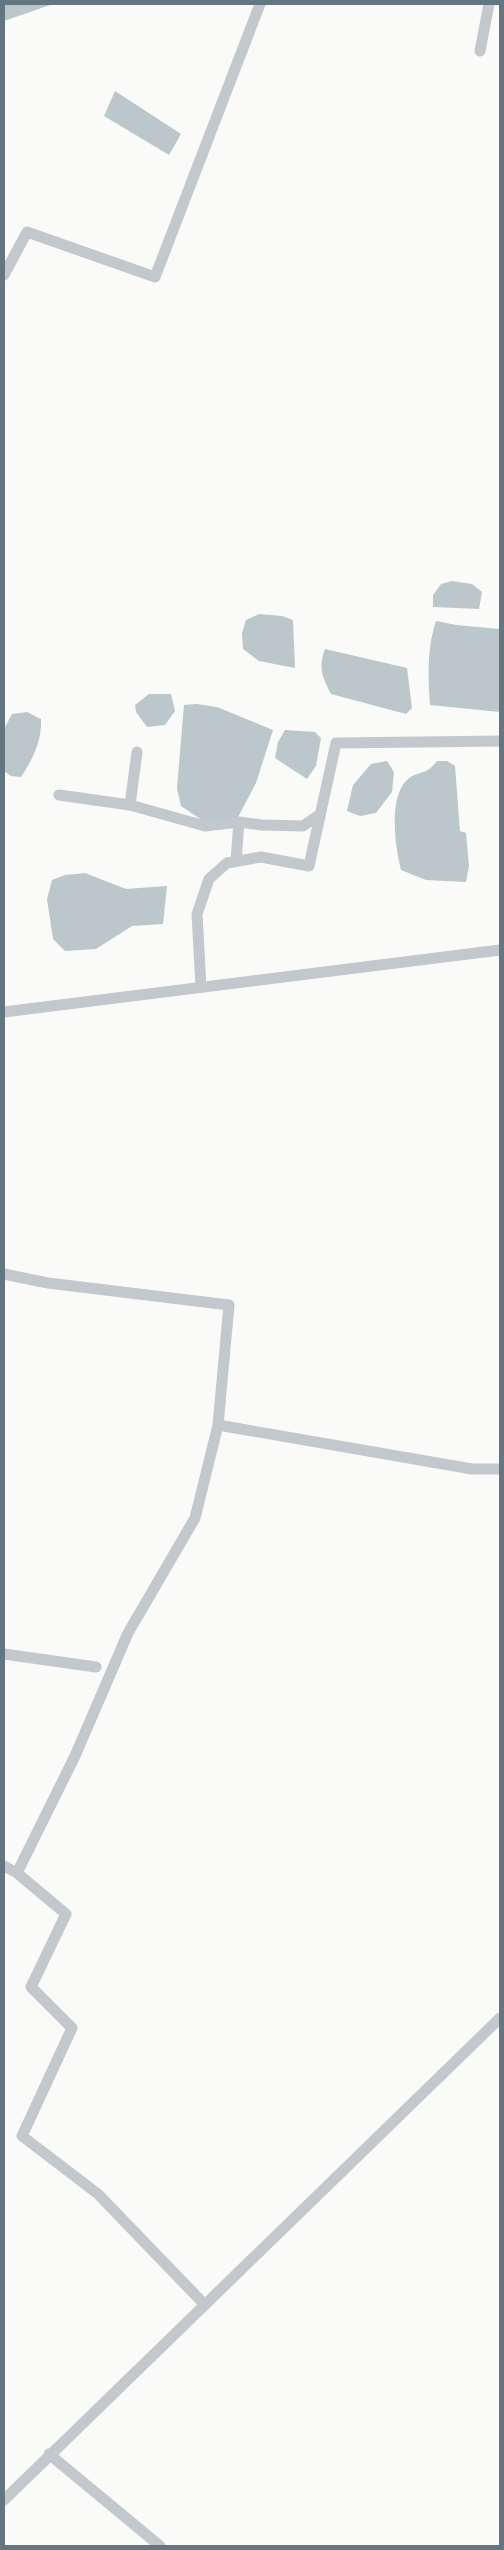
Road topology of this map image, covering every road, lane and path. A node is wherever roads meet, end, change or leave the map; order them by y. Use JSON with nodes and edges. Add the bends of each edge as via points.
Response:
{"nodes":[{"id":1,"x":260,"y":4,"type":"edge"},
{"id":2,"x":489,"y":4,"type":"edge"},
{"id":3,"x":480,"y":52,"type":"dead end"},
{"id":4,"x":4,"y":275,"type":"edge"},
{"id":5,"x":500,"y":741,"type":"edge"},
{"id":6,"x":137,"y":752,"type":"dead end"},
{"id":7,"x":58,"y":795,"type":"dead end"},
{"id":8,"x":130,"y":805,"type":"junction"},
{"id":9,"x":320,"y":814,"type":"junction"},
{"id":10,"x":239,"y":822,"type":"junction"},
{"id":11,"x":236,"y":861,"type":"junction"},
{"id":12,"x":500,"y":950,"type":"edge"},
{"id":13,"x":201,"y":987,"type":"junction"},
{"id":14,"x":4,"y":1012,"type":"edge"},
{"id":15,"x":4,"y":1274,"type":"edge"},
{"id":16,"x":218,"y":1425,"type":"junction"},
{"id":17,"x":500,"y":1469,"type":"edge"},
{"id":18,"x":4,"y":1654,"type":"edge"},
{"id":19,"x":96,"y":1667,"type":"dead end"},
{"id":20,"x":4,"y":1866,"type":"edge"},
{"id":21,"x":17,"y":1873,"type":"junction"},
{"id":22,"x":500,"y":2018,"type":"edge"},
{"id":23,"x":206,"y":2305,"type":"junction"},
{"id":24,"x":49,"y":2454,"type":"junction"},
{"id":25,"x":6,"y":2494,"type":"edge"},
{"id":26,"x":160,"y":2546,"type":"edge"}],
"edges":[{"from":1,"to":4,"type":"street","via":[[154,276],[27,232]]},
{"from":2,"to":3,"type":"street"},
{"from":5,"to":9,"type":"street","via":[[336,743]]},
{"from":6,"to":8,"type":"street"},
{"from":7,"to":8,"type":"street"},
{"from":8,"to":10,"type":"street","via":[[205,826]]},
{"from":9,"to":10,"type":"street","via":[[303,826]]},
{"from":9,"to":11,"type":"street","via":[[309,866],[261,857]]},
{"from":10,"to":11,"type":"street"},
{"from":11,"to":13,"type":"street","via":[[227,863],[209,879],[197,914]]},
{"from":12,"to":13,"type":"street"},
{"from":13,"to":14,"type":"street"},
{"from":15,"to":16,"type":"street","via":[[48,1283],[229,1305]]},
{"from":16,"to":17,"type":"street","via":[[472,1469]]},
{"from":16,"to":21,"type":"street","via":[[195,1518],[128,1632],[75,1756]]},
{"from":18,"to":19,"type":"street"},
{"from":20,"to":21,"type":"street"},
{"from":21,"to":23,"type":"street","via":[[66,1914],[32,1987],[72,2028],[22,2136],[98,2194]]},
{"from":22,"to":23,"type":"street"},
{"from":23,"to":24,"type":"street"},
{"from":24,"to":25,"type":"street"},
{"from":24,"to":26,"type":"street"}]}
